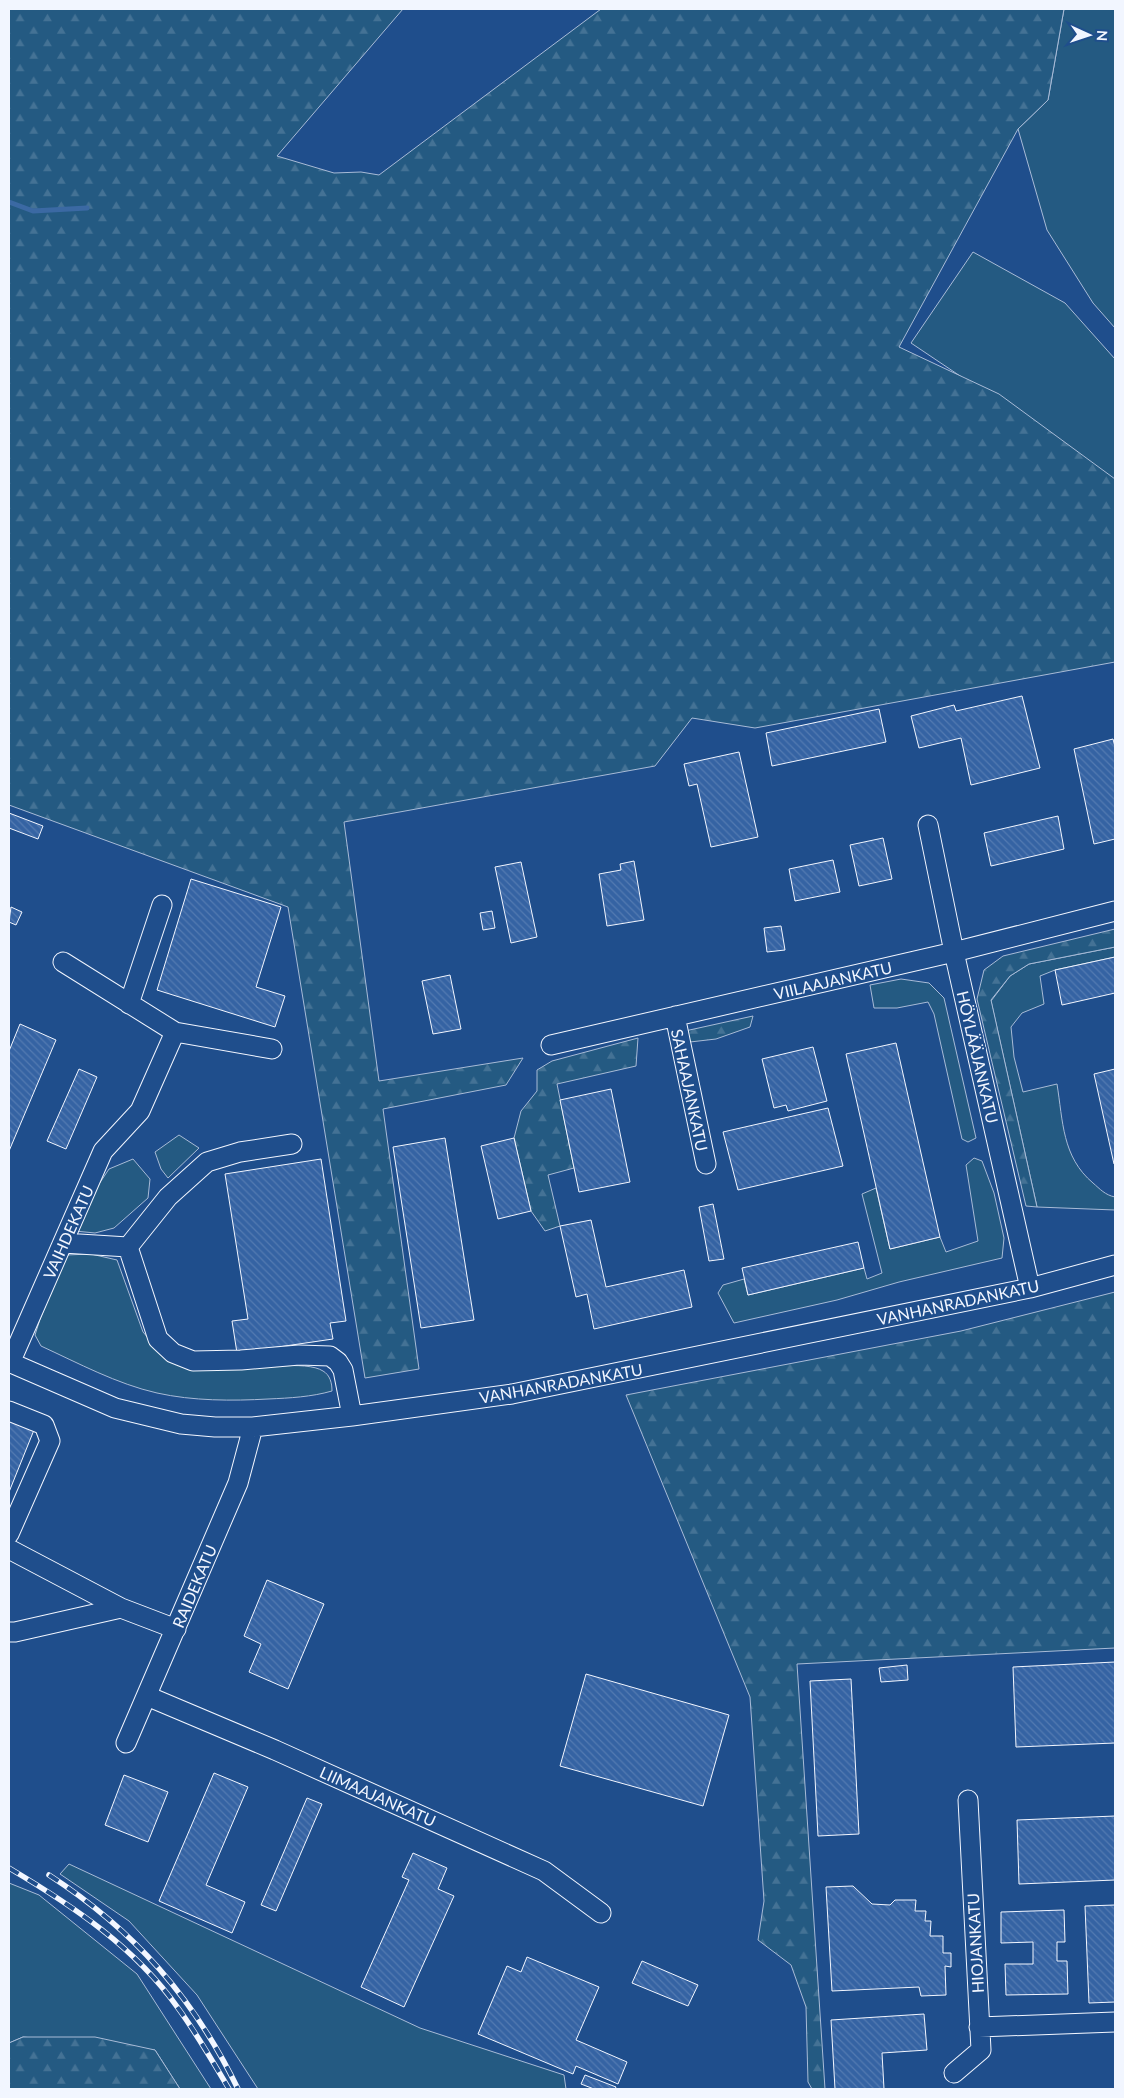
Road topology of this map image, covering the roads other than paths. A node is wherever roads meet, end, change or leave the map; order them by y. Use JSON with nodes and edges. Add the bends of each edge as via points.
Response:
{"nodes":[{"id":1,"x":928,"y":825,"type":"dead end"},
{"id":2,"x":162,"y":905,"type":"dead end"},
{"id":3,"x":1115,"y":911,"type":"edge"},
{"id":4,"x":954,"y":952,"type":"junction"},
{"id":5,"x":63,"y":962,"type":"dead end"},
{"id":6,"x":129,"y":1004,"type":"junction"},
{"id":7,"x":674,"y":1016,"type":"junction"},
{"id":8,"x":175,"y":1032,"type":"junction"},
{"id":9,"x":551,"y":1045,"type":"dead end"},
{"id":10,"x":272,"y":1049,"type":"dead end"},
{"id":11,"x":292,"y":1144,"type":"dead end"},
{"id":12,"x":706,"y":1164,"type":"dead end"},
{"id":13,"x":63,"y":1243,"type":"junction"},
{"id":14,"x":128,"y":1247,"type":"junction"},
{"id":15,"x":1115,"y":1265,"type":"edge"},
{"id":16,"x":1030,"y":1288,"type":"junction"},
{"id":17,"x":9,"y":1362,"type":"edge"},
{"id":18,"x":9,"y":1411,"type":"edge"},
{"id":19,"x":352,"y":1416,"type":"junction"},
{"id":20,"x":253,"y":1427,"type":"junction"},
{"id":21,"x":9,"y":1534,"type":"edge"},
{"id":22,"x":9,"y":1549,"type":"edge"},
{"id":23,"x":121,"y":1608,"type":"junction"},
{"id":24,"x":176,"y":1629,"type":"junction"},
{"id":25,"x":9,"y":1632,"type":"edge"},
{"id":26,"x":147,"y":1696,"type":"junction"},
{"id":27,"x":126,"y":1742,"type":"dead end"},
{"id":28,"x":968,"y":1800,"type":"dead end"},
{"id":29,"x":600,"y":1913,"type":"dead end"},
{"id":30,"x":1115,"y":2022,"type":"edge"},
{"id":31,"x":979,"y":2027,"type":"junction"},
{"id":32,"x":954,"y":2073,"type":"dead end"}],
"edges":[{"from":1,"to":4,"type":"street","name":"HÖYLÄÄJANKATU"},
{"from":2,"to":6,"type":"street"},
{"from":3,"to":4,"type":"street","name":"VIILAAJANKATU"},
{"from":4,"to":7,"type":"street","name":"VIILAAJANKATU"},
{"from":4,"to":16,"type":"street","name":"HÖYLÄÄJANKATU"},
{"from":5,"to":6,"type":"street"},
{"from":6,"to":8,"type":"street"},
{"from":7,"to":9,"type":"street","name":"VIILAAJANKATU"},
{"from":7,"to":12,"type":"street","name":"SAHAAJANKATU"},
{"from":8,"to":10,"type":"street"},
{"from":8,"to":13,"type":"street","name":"VAIHDEKATU","via":[[140,1111],[103,1151]]},
{"from":11,"to":14,"type":"street","via":[[240,1152],[208,1162],[168,1197]]},
{"from":13,"to":14,"type":"street"},
{"from":13,"to":17,"type":"street","name":"VAIHDEKATU"},
{"from":14,"to":19,"type":"street","via":[[158,1339],[173,1353],[193,1360],[330,1356],[343,1370]]},
{"from":15,"to":16,"type":"street","name":"VANHANRADANKATU"},
{"from":16,"to":19,"type":"street","name":"VANHANRADANKATU","via":[[512,1394]]},
{"from":17,"to":20,"type":"street","name":"VANHANRADANKATU","via":[[115,1408],[181,1424]]},
{"from":18,"to":21,"type":"street","via":[[44,1425],[50,1441]]},
{"from":19,"to":20,"type":"street","name":"VANHANRADANKATU"},
{"from":20,"to":24,"type":"street","name":"RAIDEKATU","via":[[238,1483]]},
{"from":22,"to":23,"type":"street"},
{"from":23,"to":24,"type":"street"},
{"from":23,"to":25,"type":"street"},
{"from":24,"to":26,"type":"street","name":"RAIDEKATU"},
{"from":26,"to":27,"type":"street","name":"RAIDEKATU"},
{"from":26,"to":29,"type":"street","name":"LIIMAAJANKATU","via":[[544,1871]]},
{"from":28,"to":31,"type":"street","name":"HIOJANKATU"},
{"from":30,"to":31,"type":"street"},
{"from":31,"to":32,"type":"street","name":"HIOJANKATU","via":[[981,2050]]}]}
